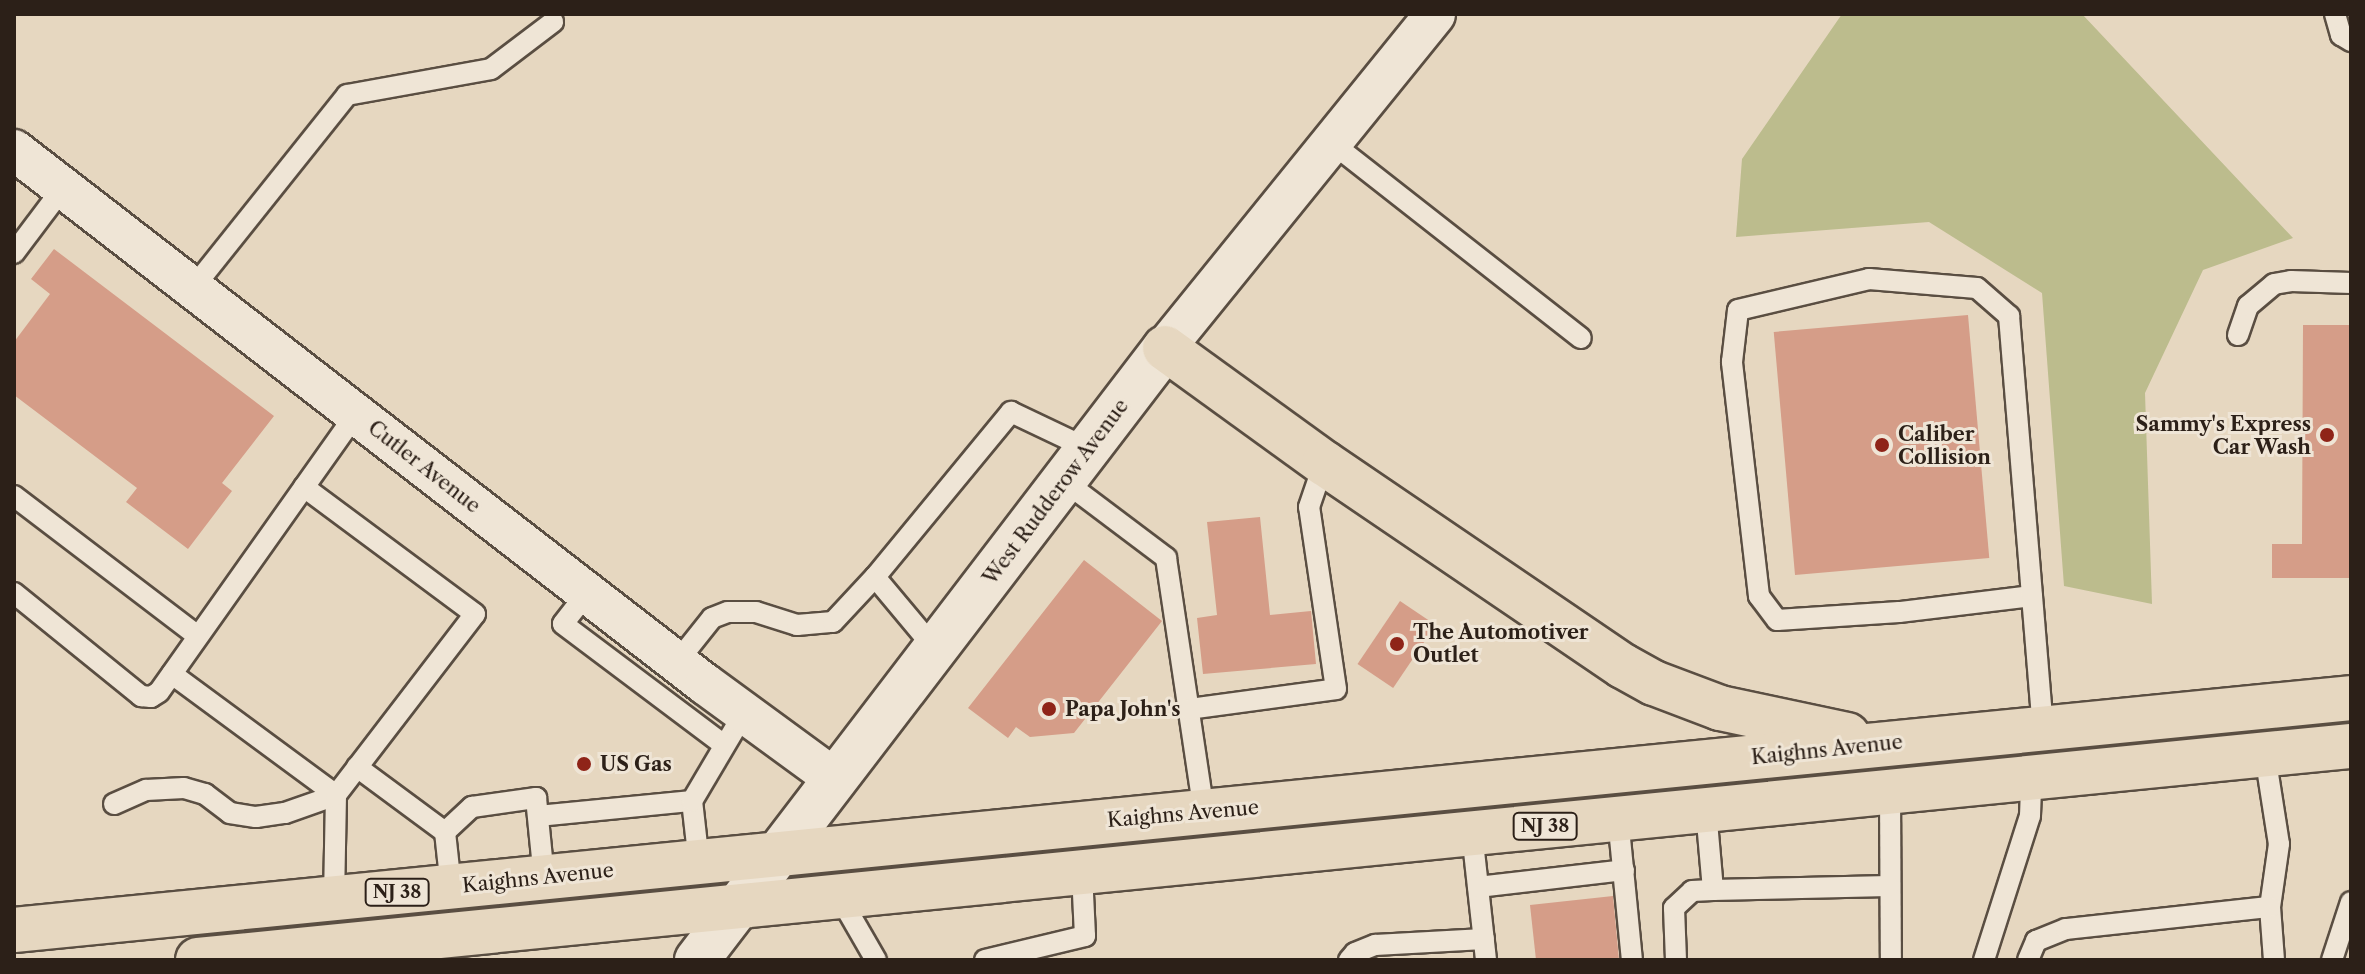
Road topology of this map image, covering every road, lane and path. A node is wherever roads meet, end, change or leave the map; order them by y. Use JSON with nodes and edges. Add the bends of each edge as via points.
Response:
{"nodes":[{"id":1,"x":2335,"y":14,"type":"edge"},
{"id":2,"x":1420,"y":19,"type":"edge"},
{"id":3,"x":553,"y":22,"type":"dead end"},
{"id":4,"x":2351,"y":41,"type":"edge"},
{"id":5,"x":1332,"y":143,"type":"junction"},
{"id":6,"x":14,"y":150,"type":"edge"},
{"id":7,"x":63,"y":188,"type":"junction"},
{"id":8,"x":14,"y":253,"type":"edge"},
{"id":9,"x":2351,"y":283,"type":"edge"},
{"id":10,"x":193,"y":288,"type":"junction"},
{"id":11,"x":2238,"y":335,"type":"dead end"},
{"id":12,"x":1581,"y":338,"type":"dead end"},
{"id":13,"x":1165,"y":348,"type":"junction"},
{"id":14,"x":356,"y":414,"type":"junction"},
{"id":15,"x":1324,"y":463,"type":"junction"},
{"id":16,"x":1076,"y":465,"type":"junction"},
{"id":17,"x":304,"y":487,"type":"junction"},
{"id":18,"x":14,"y":496,"type":"edge"},
{"id":19,"x":875,"y":577,"type":"junction"},
{"id":20,"x":14,"y":593,"type":"edge"},
{"id":21,"x":587,"y":593,"type":"junction"},
{"id":22,"x":2032,"y":596,"type":"junction"},
{"id":23,"x":198,"y":636,"type":"junction"},
{"id":24,"x":936,"y":650,"type":"junction"},
{"id":25,"x":677,"y":662,"type":"junction"},
{"id":26,"x":172,"y":674,"type":"junction"},
{"id":27,"x":2351,"y":698,"type":"edge"},
{"id":28,"x":1189,"y":709,"type":"junction"},
{"id":29,"x":734,"y":729,"type":"junction"},
{"id":30,"x":2043,"y":729,"type":"junction"},
{"id":31,"x":1893,"y":743,"type":"junction"},
{"id":32,"x":2351,"y":746,"type":"edge"},
{"id":33,"x":2265,"y":755,"type":"junction"},
{"id":34,"x":357,"y":767,"type":"junction"},
{"id":35,"x":2031,"y":778,"type":"junction"},
{"id":36,"x":836,"y":780,"type":"junction"},
{"id":37,"x":1890,"y":792,"type":"junction"},
{"id":38,"x":336,"y":795,"type":"junction"},
{"id":39,"x":692,"y":801,"type":"junction"},
{"id":40,"x":114,"y":804,"type":"dead end"},
{"id":41,"x":1706,"y":810,"type":"junction"},
{"id":42,"x":1204,"y":813,"type":"junction"},
{"id":43,"x":538,"y":816,"type":"junction"},
{"id":44,"x":1618,"y":818,"type":"junction"},
{"id":45,"x":445,"y":832,"type":"junction"},
{"id":46,"x":1472,"y":833,"type":"junction"},
{"id":47,"x":781,"y":855,"type":"junction"},
{"id":48,"x":699,"y":863,"type":"junction"},
{"id":49,"x":1624,"y":870,"type":"junction"},
{"id":50,"x":1082,"y":872,"type":"junction"},
{"id":51,"x":544,"y":878,"type":"junction"},
{"id":52,"x":1889,"y":886,"type":"junction"},
{"id":53,"x":451,"y":887,"type":"junction"},
{"id":54,"x":1478,"y":887,"type":"junction"},
{"id":55,"x":1713,"y":890,"type":"junction"},
{"id":56,"x":839,"y":896,"type":"junction"},
{"id":57,"x":334,"y":898,"type":"junction"},
{"id":58,"x":2351,"y":902,"type":"edge"},
{"id":59,"x":738,"y":907,"type":"junction"},
{"id":60,"x":2270,"y":907,"type":"junction"},
{"id":61,"x":14,"y":930,"type":"edge"},
{"id":62,"x":1484,"y":939,"type":"junction"},
{"id":63,"x":198,"y":960,"type":"edge"},
{"id":64,"x":697,"y":960,"type":"edge"},
{"id":65,"x":876,"y":960,"type":"edge"},
{"id":66,"x":985,"y":960,"type":"edge"},
{"id":67,"x":1349,"y":960,"type":"edge"},
{"id":68,"x":1486,"y":960,"type":"edge"},
{"id":69,"x":1632,"y":960,"type":"edge"},
{"id":70,"x":1676,"y":960,"type":"edge"},
{"id":71,"x":1891,"y":960,"type":"edge"},
{"id":72,"x":1984,"y":960,"type":"edge"},
{"id":73,"x":2028,"y":960,"type":"edge"},
{"id":74,"x":2274,"y":960,"type":"edge"},
{"id":75,"x":2332,"y":960,"type":"edge"}],
"edges":[{"from":1,"to":4,"type":"lane","via":[[2341,35]]},
{"from":2,"to":5,"type":"street","name":"West Rudderow Avenue"},
{"from":3,"to":10,"type":"lane","via":[[491,69],[347,95]]},
{"from":5,"to":12,"type":"lane"},
{"from":5,"to":13,"type":"street","name":"West Rudderow Avenue"},
{"from":6,"to":7,"type":"street","name":"Cutler Avenue"},
{"from":7,"to":8,"type":"lane"},
{"from":7,"to":10,"type":"street","name":"Cutler Avenue"},
{"from":9,"to":11,"type":"lane","via":[[2274,284],[2248,306]]},
{"from":10,"to":14,"type":"street","name":"Cutler Avenue"},
{"from":13,"to":15,"type":"highway"},
{"from":13,"to":16,"type":"street","name":"West Rudderow Avenue"},
{"from":14,"to":17,"type":"lane"},
{"from":14,"to":21,"type":"street","name":"Cutler Avenue"},
{"from":15,"to":28,"type":"lane","via":[[1309,507],[1336,689]]},
{"from":15,"to":31,"type":"highway","via":[[1654,683],[1755,717]]},
{"from":16,"to":19,"type":"lane","via":[[1011,412]]},
{"from":16,"to":24,"type":"street","name":"West Rudderow Avenue"},
{"from":16,"to":28,"type":"lane","via":[[1166,558]]},
{"from":17,"to":23,"type":"lane"},
{"from":17,"to":34,"type":"lane","via":[[475,614]]},
{"from":18,"to":23,"type":"lane"},
{"from":19,"to":24,"type":"lane"},
{"from":19,"to":25,"type":"lane","via":[[833,622],[797,625],[756,612],[712,618]]},
{"from":20,"to":26,"type":"lane","via":[[141,696],[159,692]]},
{"from":21,"to":25,"type":"street","name":"Cutler Avenue"},
{"from":21,"to":29,"type":"lane","via":[[563,624]]},
{"from":22,"to":22,"type":"lane","via":[[2009,316],[1977,288],[1869,279],[1738,310],[1732,362],[1759,596],[1777,620]]},
{"from":22,"to":30,"type":"lane"},
{"from":23,"to":26,"type":"lane"},
{"from":24,"to":36,"type":"street","name":"West Rudderow Avenue"},
{"from":25,"to":29,"type":"street","name":"Cutler Avenue"},
{"from":26,"to":38,"type":"lane"},
{"from":27,"to":30,"type":"highway","name":"Kaighns Avenue","number":"NJ 38"},
{"from":28,"to":42,"type":"lane"},
{"from":29,"to":36,"type":"street","name":"Cutler Avenue"},
{"from":29,"to":39,"type":"lane"},
{"from":30,"to":31,"type":"highway","name":"Kaighns Avenue","number":"NJ 38"},
{"from":31,"to":42,"type":"highway","name":"Kaighns Avenue","number":"NJ 38"},
{"from":32,"to":33,"type":"highway","number":"NJ 38"},
{"from":33,"to":35,"type":"highway","number":"NJ 38"},
{"from":33,"to":60,"type":"lane","via":[[2279,844]]},
{"from":34,"to":38,"type":"lane"},
{"from":34,"to":45,"type":"lane"},
{"from":35,"to":37,"type":"highway","number":"NJ 38"},
{"from":35,"to":72,"type":"lane","via":[[2030,816]]},
{"from":36,"to":47,"type":"street","name":"West Rudderow Avenue"},
{"from":37,"to":41,"type":"highway","number":"NJ 38"},
{"from":37,"to":52,"type":"lane"},
{"from":38,"to":40,"type":"lane","via":[[256,817],[230,813],[205,794],[184,788],[146,790]]},
{"from":38,"to":57,"type":"lane"},
{"from":39,"to":43,"type":"lane"},
{"from":39,"to":48,"type":"lane"},
{"from":41,"to":44,"type":"highway","number":"NJ 38"},
{"from":41,"to":55,"type":"lane"},
{"from":42,"to":47,"type":"highway","name":"Kaighns Avenue","number":"NJ 38"},
{"from":43,"to":45,"type":"lane","via":[[536,798],[472,807]]},
{"from":43,"to":51,"type":"lane"},
{"from":44,"to":46,"type":"highway","number":"NJ 38"},
{"from":44,"to":49,"type":"lane"},
{"from":45,"to":53,"type":"lane"},
{"from":46,"to":50,"type":"highway","number":"NJ 38"},
{"from":46,"to":54,"type":"lane"},
{"from":47,"to":48,"type":"highway","name":"Kaighns Avenue","number":"NJ 38"},
{"from":47,"to":59,"type":"street","name":"West Rudderow Avenue"},
{"from":48,"to":51,"type":"highway","name":"Kaighns Avenue","number":"NJ 38"},
{"from":49,"to":54,"type":"lane"},
{"from":49,"to":69,"type":"lane"},
{"from":50,"to":56,"type":"highway","number":"NJ 38"},
{"from":50,"to":66,"type":"lane","via":[[1085,936]]},
{"from":51,"to":53,"type":"highway","name":"Kaighns Avenue","number":"NJ 38"},
{"from":52,"to":55,"type":"lane"},
{"from":52,"to":71,"type":"lane"},
{"from":53,"to":57,"type":"highway","name":"Kaighns Avenue","number":"NJ 38"},
{"from":54,"to":62,"type":"lane"},
{"from":55,"to":70,"type":"lane","via":[[1692,891],[1674,908]]},
{"from":56,"to":59,"type":"highway","number":"NJ 38"},
{"from":56,"to":65,"type":"lane"},
{"from":57,"to":61,"type":"highway","name":"Kaighns Avenue","number":"NJ 38"},
{"from":58,"to":75,"type":"lane"},
{"from":59,"to":63,"type":"highway","number":"NJ 38"},
{"from":59,"to":64,"type":"street","name":"West Rudderow Avenue"},
{"from":60,"to":73,"type":"lane","via":[[2066,929],[2036,941]]},
{"from":60,"to":74,"type":"lane"},
{"from":62,"to":67,"type":"lane","via":[[1375,945]]},
{"from":62,"to":68,"type":"lane"}]}
